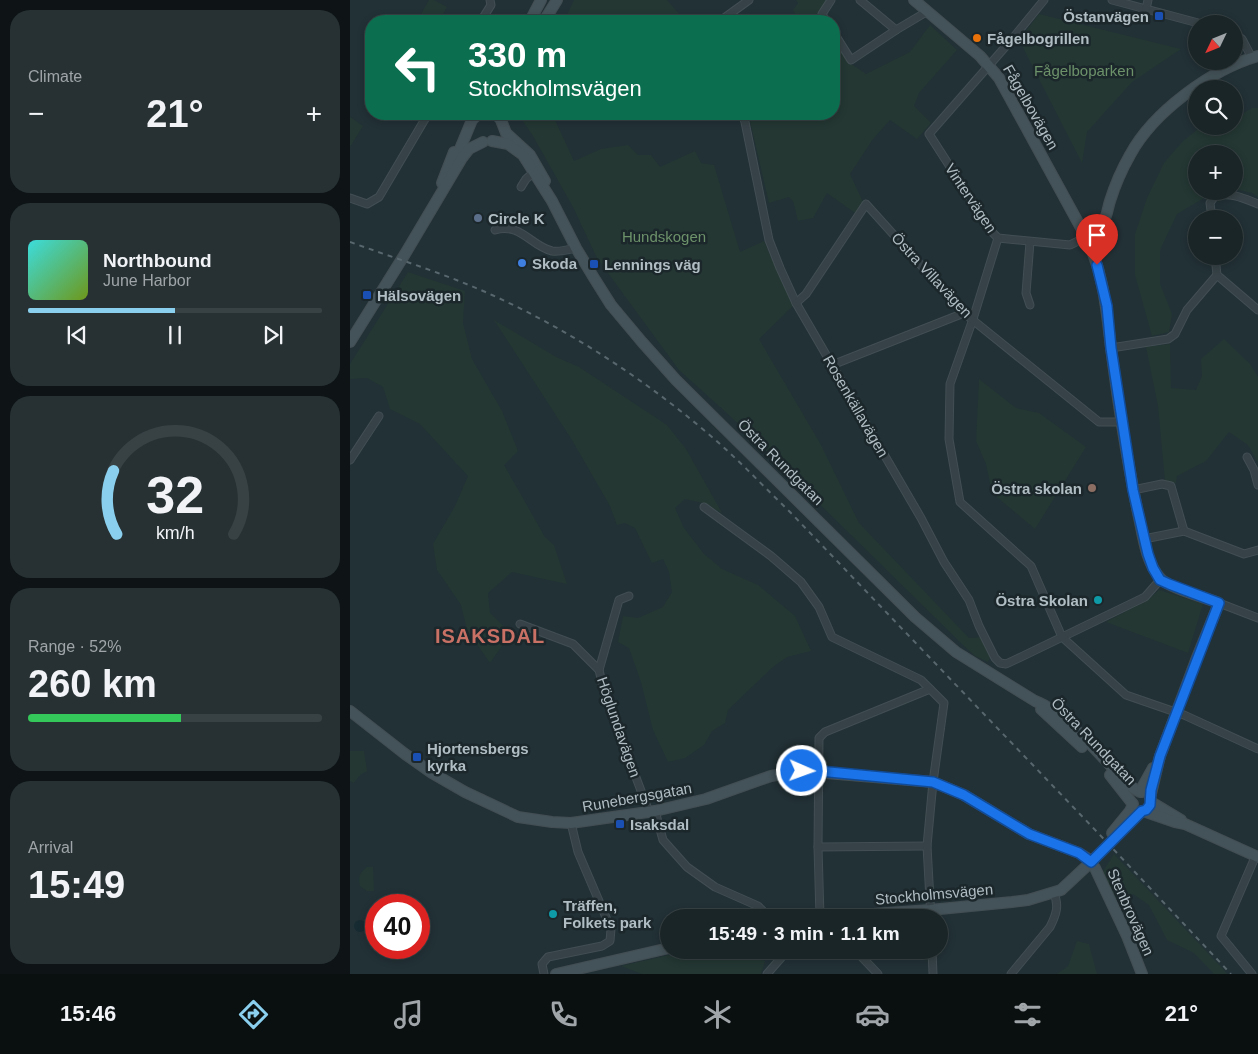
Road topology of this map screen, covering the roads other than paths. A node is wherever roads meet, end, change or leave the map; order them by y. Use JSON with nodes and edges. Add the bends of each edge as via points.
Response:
{"nodes":[{"id":1,"x":490,"y":0,"type":"edge"},
{"id":2,"x":541,"y":0,"type":"edge"},
{"id":3,"x":557,"y":0,"type":"edge"},
{"id":4,"x":749,"y":0,"type":"edge"},
{"id":5,"x":831,"y":0,"type":"edge"},
{"id":6,"x":860,"y":0,"type":"edge"},
{"id":7,"x":914,"y":0,"type":"edge"},
{"id":8,"x":1044,"y":0,"type":"edge"},
{"id":9,"x":1112,"y":0,"type":"edge"},
{"id":10,"x":1148,"y":0,"type":"edge"},
{"id":11,"x":1146,"y":10,"type":"junction"},
{"id":12,"x":928,"y":11,"type":"junction"},
{"id":13,"x":484,"y":15,"type":"edge"},
{"id":14,"x":533,"y":15,"type":"edge"},
{"id":15,"x":548,"y":15,"type":"edge"},
{"id":16,"x":728,"y":15,"type":"edge"},
{"id":17,"x":823,"y":15,"type":"edge"},
{"id":18,"x":1188,"y":20,"type":"edge"},
{"id":19,"x":896,"y":30,"type":"junction"},
{"id":20,"x":1243,"y":40,"type":"edge"},
{"id":21,"x":840,"y":43,"type":"edge"},
{"id":22,"x":1255,"y":57,"type":"edge"},
{"id":23,"x":988,"y":65,"type":"junction"},
{"id":24,"x":424,"y":120,"type":"edge"},
{"id":25,"x":467,"y":120,"type":"edge"},
{"id":26,"x":472,"y":120,"type":"edge"},
{"id":27,"x":500,"y":120,"type":"edge"},
{"id":28,"x":501,"y":120,"type":"edge"},
{"id":29,"x":745,"y":120,"type":"edge"},
{"id":30,"x":471,"y":125,"type":"junction"},
{"id":31,"x":488,"y":141,"type":"junction"},
{"id":32,"x":533,"y":173,"type":"junction"},
{"id":33,"x":521,"y":187,"type":"dead end"},
{"id":34,"x":350,"y":198,"type":"edge"},
{"id":35,"x":552,"y":201,"type":"junction"},
{"id":36,"x":435,"y":203,"type":"junction"},
{"id":37,"x":1258,"y":204,"type":"edge"},
{"id":38,"x":1211,"y":210,"type":"edge"},
{"id":39,"x":495,"y":230,"type":"dead end"},
{"id":40,"x":1086,"y":237,"type":"junction"},
{"id":41,"x":998,"y":238,"type":"junction"},
{"id":42,"x":1030,"y":242,"type":"junction"},
{"id":43,"x":576,"y":248,"type":"junction"},
{"id":44,"x":1216,"y":265,"type":"edge"},
{"id":45,"x":1217,"y":275,"type":"junction"},
{"id":46,"x":796,"y":303,"type":"junction"},
{"id":47,"x":1030,"y":304,"type":"dead end"},
{"id":48,"x":1258,"y":310,"type":"edge"},
{"id":49,"x":964,"y":313,"type":"junction"},
{"id":50,"x":973,"y":319,"type":"junction"},
{"id":51,"x":350,"y":342,"type":"edge"},
{"id":52,"x":1111,"y":348,"type":"junction"},
{"id":53,"x":832,"y":365,"type":"junction"},
{"id":54,"x":379,"y":416,"type":"dead end"},
{"id":55,"x":1122,"y":422,"type":"junction"},
{"id":56,"x":1247,"y":457,"type":"dead end"},
{"id":57,"x":350,"y":460,"type":"edge"},
{"id":58,"x":1258,"y":485,"type":"edge"},
{"id":59,"x":1133,"y":490,"type":"junction"},
{"id":60,"x":704,"y":507,"type":"dead end"},
{"id":61,"x":1184,"y":531,"type":"junction"},
{"id":62,"x":1144,"y":539,"type":"junction"},
{"id":63,"x":1258,"y":550,"type":"edge"},
{"id":64,"x":1160,"y":580,"type":"junction"},
{"id":65,"x":629,"y":596,"type":"dead end"},
{"id":66,"x":1219,"y":603,"type":"junction"},
{"id":67,"x":1258,"y":618,"type":"edge"},
{"id":68,"x":520,"y":624,"type":"dead end"},
{"id":69,"x":1062,"y":637,"type":"junction"},
{"id":70,"x":599,"y":670,"type":"junction"},
{"id":71,"x":930,"y":689,"type":"junction"},
{"id":72,"x":1035,"y":701,"type":"junction"},
{"id":73,"x":350,"y":711,"type":"edge"},
{"id":74,"x":1177,"y":713,"type":"junction"},
{"id":75,"x":1258,"y":749,"type":"edge"},
{"id":76,"x":819,"y":771,"type":"junction"},
{"id":77,"x":933,"y":782,"type":"junction"},
{"id":78,"x":1146,"y":796,"type":"junction"},
{"id":79,"x":1132,"y":803,"type":"junction"},
{"id":80,"x":1143,"y":811,"type":"junction"},
{"id":81,"x":652,"y":812,"type":"junction"},
{"id":82,"x":571,"y":823,"type":"junction"},
{"id":83,"x":1185,"y":824,"type":"junction"},
{"id":84,"x":927,"y":846,"type":"junction"},
{"id":85,"x":818,"y":847,"type":"junction"},
{"id":86,"x":1257,"y":856,"type":"edge"},
{"id":87,"x":1089,"y":860,"type":"junction"},
{"id":88,"x":1053,"y":892,"type":"junction"},
{"id":89,"x":761,"y":909,"type":"edge"},
{"id":90,"x":820,"y":909,"type":"edge"},
{"id":91,"x":931,"y":909,"type":"edge"},
{"id":92,"x":948,"y":911,"type":"edge"},
{"id":93,"x":660,"y":950,"type":"edge"},
{"id":94,"x":780,"y":959,"type":"edge"},
{"id":95,"x":864,"y":959,"type":"edge"},
{"id":96,"x":932,"y":959,"type":"edge"},
{"id":97,"x":544,"y":974,"type":"edge"},
{"id":98,"x":556,"y":974,"type":"edge"},
{"id":99,"x":767,"y":974,"type":"edge"},
{"id":100,"x":878,"y":974,"type":"edge"},
{"id":101,"x":933,"y":974,"type":"edge"},
{"id":102,"x":1011,"y":974,"type":"edge"},
{"id":103,"x":1142,"y":974,"type":"edge"},
{"id":104,"x":1252,"y":974,"type":"edge"}],
"edges":[{"from":1,"to":13,"type":"street"},
{"from":2,"to":14,"type":"street"},
{"from":3,"to":15,"type":"street"},
{"from":4,"to":16,"type":"street"},
{"from":5,"to":17,"type":"street"},
{"from":6,"to":19,"type":"street"},
{"from":7,"to":12,"type":"street","name":"Fågelbovägen"},
{"from":8,"to":23,"type":"street"},
{"from":9,"to":11,"type":"street"},
{"from":10,"to":11,"type":"street"},
{"from":11,"to":18,"type":"street"},
{"from":12,"to":19,"type":"street"},
{"from":12,"to":23,"type":"street","name":"Fågelbovägen"},
{"from":19,"to":21,"type":"street","via":[[851,60]]},
{"from":20,"to":22,"type":"street"},
{"from":22,"to":40,"type":"street","via":[[1207,79],[1166,110],[1130,154],[1104,221]]},
{"from":23,"to":40,"type":"street","name":"Fågelbovägen","via":[[999,78]]},
{"from":23,"to":41,"type":"street","name":"Vintervägen","via":[[929,134]]},
{"from":24,"to":34,"type":"street","via":[[379,197],[367,204]]},
{"from":25,"to":36,"type":"street"},
{"from":26,"to":30,"type":"street"},
{"from":27,"to":31,"type":"street","via":[[498,138]]},
{"from":28,"to":35,"type":"street","name":"Östra Rundgatan","via":[[506,134],[530,155],[545,180]]},
{"from":29,"to":46,"type":"street","name":"Rosenkällavägen","via":[[769,240]]},
{"from":30,"to":31,"type":"street","via":[[473,134]]},
{"from":30,"to":36,"type":"street"},
{"from":31,"to":32,"type":"street","name":"Östra Rundgatan","via":[[508,144],[523,155]]},
{"from":31,"to":36,"type":"street","via":[[469,149]]},
{"from":32,"to":33,"type":"street"},
{"from":32,"to":35,"type":"street","name":"Östra Rundgatan"},
{"from":32,"to":36,"type":"street","via":[[506,149],[478,150],[466,160]]},
{"from":35,"to":43,"type":"street","name":"Östra Rundgatan"},
{"from":36,"to":51,"type":"street"},
{"from":37,"to":38,"type":"street","via":[[1225,194],[1215,196],[1210,203]]},
{"from":39,"to":43,"type":"street","via":[[503,227],[514,229],[557,252]]},
{"from":40,"to":42,"type":"street","name":"Vintervägen","via":[[1070,245]]},
{"from":40,"to":52,"type":"street","name":"Fågelbovägen","via":[[1103,288]]},
{"from":41,"to":42,"type":"street","name":"Vintervägen"},
{"from":41,"to":50,"type":"street"},
{"from":42,"to":47,"type":"street","via":[[1026,293]]},
{"from":43,"to":72,"type":"street","name":"Östra Rundgatan","via":[[611,305],[676,380],[914,617],[956,652]]},
{"from":44,"to":45,"type":"street"},
{"from":45,"to":48,"type":"street"},
{"from":45,"to":52,"type":"street","via":[[1187,310],[1175,334],[1168,339]]},
{"from":46,"to":49,"type":"street","name":"Östra Villavägen","via":[[806,294],[866,204]]},
{"from":46,"to":53,"type":"street","name":"Rosenkällavägen"},
{"from":49,"to":50,"type":"street","name":"Östra Villavägen"},
{"from":49,"to":53,"type":"street"},
{"from":50,"to":55,"type":"street","name":"Östra Villavägen","via":[[1099,422]]},
{"from":50,"to":69,"type":"street","via":[[950,384],[949,439],[960,502],[1031,566]]},
{"from":52,"to":55,"type":"street","name":"Fågelbovägen"},
{"from":53,"to":69,"type":"street","name":"Rosenkällavägen","via":[[969,600],[995,658],[1006,664]]},
{"from":54,"to":57,"type":"street"},
{"from":55,"to":59,"type":"street","name":"Fågelbovägen"},
{"from":56,"to":58,"type":"street"},
{"from":59,"to":61,"type":"street","via":[[1162,484],[1170,486]]},
{"from":59,"to":62,"type":"street","name":"Fågelbovägen"},
{"from":60,"to":71,"type":"street","via":[[801,582],[819,607],[832,637],[921,680]]},
{"from":61,"to":62,"type":"street"},
{"from":61,"to":63,"type":"street","via":[[1244,554]]},
{"from":62,"to":64,"type":"street","name":"Fågelbovägen"},
{"from":64,"to":66,"type":"street"},
{"from":64,"to":69,"type":"street","via":[[1145,597]]},
{"from":65,"to":70,"type":"street","name":"Höglundavägen","via":[[619,600]]},
{"from":66,"to":67,"type":"street"},
{"from":66,"to":74,"type":"street"},
{"from":68,"to":70,"type":"street","name":"Höglundavägen","via":[[573,644]]},
{"from":69,"to":74,"type":"street","via":[[1126,695]]},
{"from":70,"to":81,"type":"street","name":"Höglundavägen","via":[[605,695]]},
{"from":71,"to":76,"type":"street","via":[[823,734],[818,740]]},
{"from":71,"to":77,"type":"street","via":[[944,703]]},
{"from":72,"to":78,"type":"street","name":"Östra Rundgatan","via":[[1060,716],[1128,785]]},
{"from":72,"to":79,"type":"street","name":"Östra Rundgatan","via":[[1109,773]]},
{"from":73,"to":82,"type":"street","name":"Runebergsgatan","via":[[405,754],[465,792],[518,817]]},
{"from":74,"to":75,"type":"street"},
{"from":74,"to":78,"type":"street","via":[[1160,756],[1143,786]]},
{"from":76,"to":77,"type":"street","name":"Runebergsgatan"},
{"from":76,"to":81,"type":"street","name":"Runebergsgatan","via":[[771,776],[706,800]]},
{"from":76,"to":85,"type":"street"},
{"from":77,"to":84,"type":"street"},
{"from":77,"to":87,"type":"street","name":"Runebergsgatan","via":[[964,795],[1029,834]]},
{"from":78,"to":79,"type":"street","via":[[1135,795]]},
{"from":78,"to":80,"type":"street","via":[[1148,808]]},
{"from":78,"to":83,"type":"street","name":"Östra Rundgatan"},
{"from":79,"to":80,"type":"street"},
{"from":79,"to":87,"type":"street","name":"Stockholmsvägen","via":[[1130,811]]},
{"from":80,"to":83,"type":"street"},
{"from":80,"to":87,"type":"street","name":"Stockholmsvägen"},
{"from":81,"to":82,"type":"street","name":"Runebergsgatan"},
{"from":81,"to":89,"type":"street","name":"Höglundavägen","via":[[663,840],[686,867],[716,887]]},
{"from":82,"to":97,"type":"street","via":[[578,852],[611,929],[610,941],[602,946],[548,957],[542,964]]},
{"from":83,"to":86,"type":"street"},
{"from":84,"to":85,"type":"street"},
{"from":84,"to":91,"type":"street"},
{"from":85,"to":90,"type":"street"},
{"from":86,"to":104,"type":"street","via":[[1221,936]]},
{"from":87,"to":88,"type":"street","name":"Stockholmsvägen"},
{"from":87,"to":103,"type":"street","name":"Stenbrovägen"},
{"from":88,"to":92,"type":"street","name":"Stockholmsvägen","via":[[1028,900]]},
{"from":88,"to":102,"type":"street","via":[[1057,909],[1050,927]]},
{"from":93,"to":98,"type":"street"},
{"from":94,"to":99,"type":"street"},
{"from":95,"to":100,"type":"street"},
{"from":96,"to":101,"type":"street"}]}
